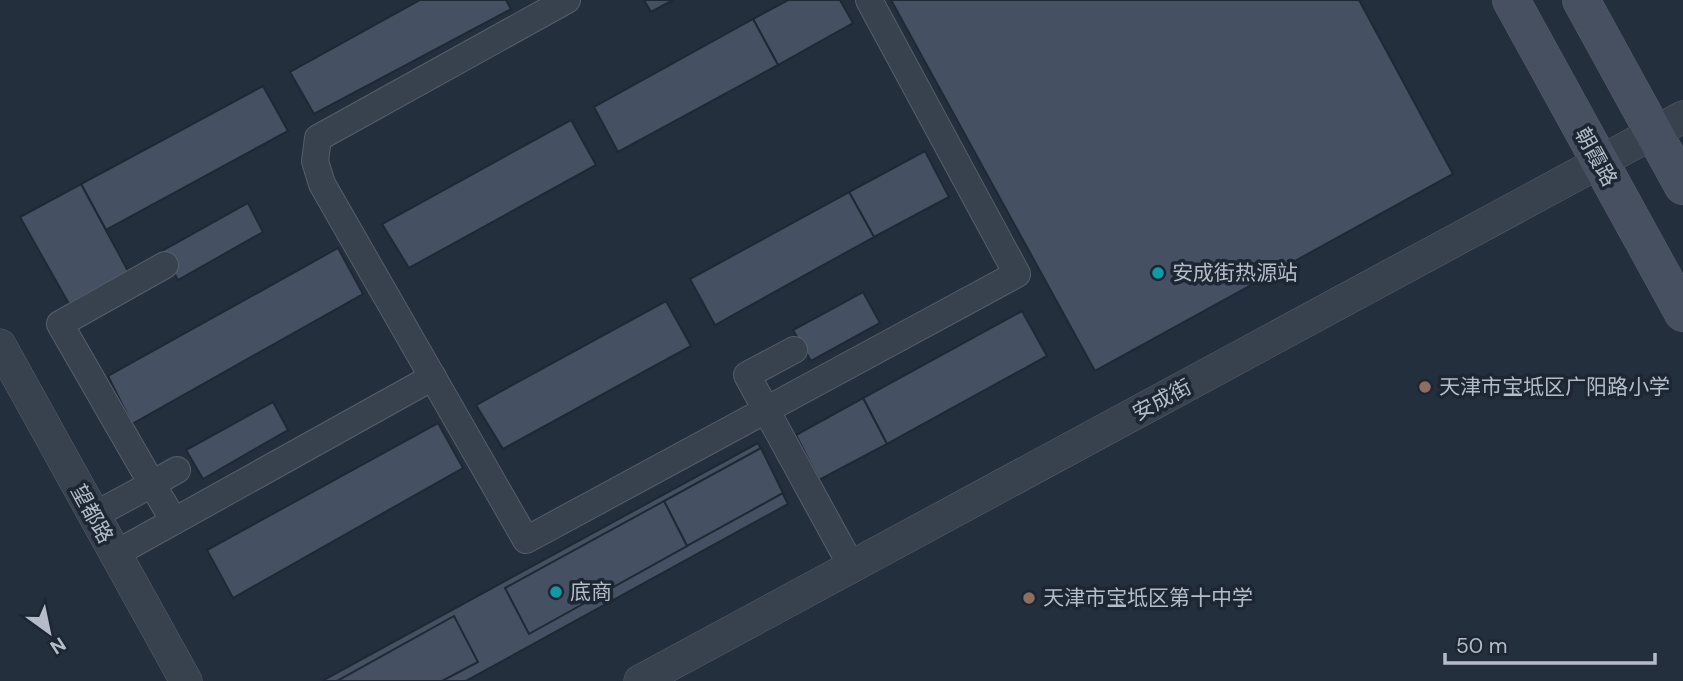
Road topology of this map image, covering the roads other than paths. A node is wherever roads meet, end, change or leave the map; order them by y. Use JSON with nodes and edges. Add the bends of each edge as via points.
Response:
{"nodes":[{"id":1,"x":567,"y":0,"type":"edge"},
{"id":2,"x":869,"y":0,"type":"edge"},
{"id":3,"x":1511,"y":0,"type":"edge"},
{"id":4,"x":1581,"y":0,"type":"edge"},
{"id":5,"x":1669,"y":125,"type":"edge"},
{"id":6,"x":1599,"y":164,"type":"junction"},
{"id":7,"x":1683,"y":186,"type":"edge"},
{"id":8,"x":165,"y":265,"type":"dead end"},
{"id":9,"x":1683,"y":313,"type":"edge"},
{"id":10,"x":0,"y":345,"type":"edge"},
{"id":11,"x":794,"y":350,"type":"dead end"},
{"id":12,"x":433,"y":377,"type":"junction"},
{"id":13,"x":766,"y":410,"type":"junction"},
{"id":14,"x":177,"y":471,"type":"dead end"},
{"id":15,"x":152,"y":484,"type":"junction"},
{"id":16,"x":93,"y":516,"type":"junction"},
{"id":17,"x":174,"y":520,"type":"junction"},
{"id":18,"x":115,"y":554,"type":"junction"},
{"id":19,"x":852,"y":567,"type":"junction"},
{"id":20,"x":186,"y":681,"type":"edge"},
{"id":21,"x":640,"y":681,"type":"edge"}],
"edges":[{"from":1,"to":12,"type":"street","via":[[318,138],[315,161],[323,184]]},
{"from":2,"to":13,"type":"street","via":[[1017,274]]},
{"from":3,"to":6,"type":"main road","name":"朝霞路"},
{"from":4,"to":5,"type":"main road"},
{"from":5,"to":6,"type":"street","name":"安成街"},
{"from":5,"to":7,"type":"main road"},
{"from":6,"to":9,"type":"main road","name":"朝霞路"},
{"from":6,"to":19,"type":"street","name":"安成街"},
{"from":8,"to":15,"type":"street","via":[[60,324]]},
{"from":10,"to":16,"type":"street","name":"望都路"},
{"from":11,"to":13,"type":"street","via":[[747,375]]},
{"from":12,"to":13,"type":"street","via":[[526,540]]},
{"from":12,"to":17,"type":"street"},
{"from":13,"to":19,"type":"street"},
{"from":14,"to":15,"type":"street"},
{"from":15,"to":16,"type":"street"},
{"from":15,"to":17,"type":"street"},
{"from":16,"to":18,"type":"street","name":"望都路"},
{"from":17,"to":18,"type":"street"},
{"from":18,"to":20,"type":"street","name":"望都路"},
{"from":19,"to":21,"type":"street","name":"安成街"}]}
